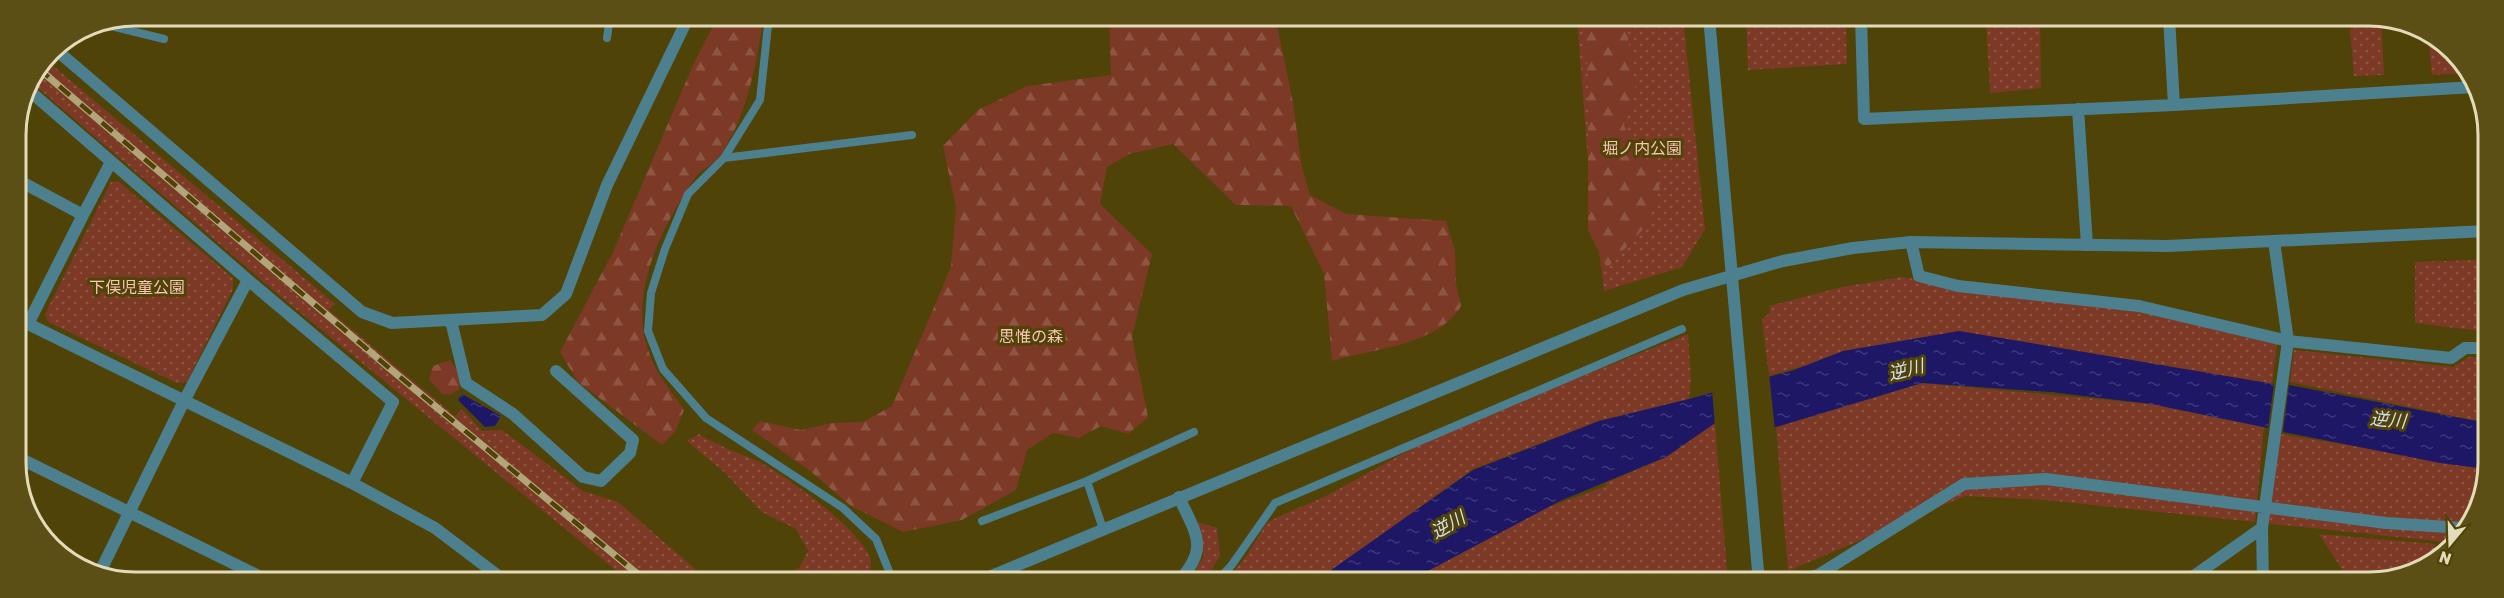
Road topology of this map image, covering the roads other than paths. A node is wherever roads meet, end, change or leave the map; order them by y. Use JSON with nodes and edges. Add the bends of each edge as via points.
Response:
{"nodes":[{"id":1,"x":609,"y":26,"type":"edge"},
{"id":2,"x":684,"y":26,"type":"edge"},
{"id":3,"x":768,"y":26,"type":"edge"},
{"id":4,"x":1710,"y":26,"type":"edge"},
{"id":5,"x":1860,"y":26,"type":"edge"},
{"id":6,"x":2170,"y":26,"type":"edge"},
{"id":7,"x":116,"y":27,"type":"edge"},
{"id":8,"x":607,"y":38,"type":"dead end"},
{"id":9,"x":164,"y":39,"type":"dead end"},
{"id":10,"x":62,"y":54,"type":"edge"},
{"id":11,"x":2467,"y":87,"type":"edge"},
{"id":12,"x":33,"y":94,"type":"edge"},
{"id":13,"x":2174,"y":105,"type":"junction"},
{"id":14,"x":2078,"y":109,"type":"junction"},
{"id":15,"x":912,"y":135,"type":"dead end"},
{"id":16,"x":724,"y":158,"type":"junction"},
{"id":17,"x":111,"y":162,"type":"junction"},
{"id":18,"x":26,"y":184,"type":"edge"},
{"id":19,"x":83,"y":215,"type":"junction"},
{"id":20,"x":2478,"y":231,"type":"edge"},
{"id":21,"x":1911,"y":242,"type":"junction"},
{"id":22,"x":2274,"y":242,"type":"junction"},
{"id":23,"x":2087,"y":245,"type":"junction"},
{"id":24,"x":1732,"y":274,"type":"junction"},
{"id":25,"x":248,"y":280,"type":"junction"},
{"id":26,"x":451,"y":321,"type":"junction"},
{"id":27,"x":28,"y":324,"type":"joint"},
{"id":28,"x":1682,"y":329,"type":"dead end"},
{"id":29,"x":2288,"y":341,"type":"junction"},
{"id":30,"x":2478,"y":348,"type":"edge"},
{"id":31,"x":556,"y":371,"type":"dead end"},
{"id":32,"x":184,"y":401,"type":"junction"},
{"id":33,"x":1194,"y":432,"type":"dead end"},
{"id":34,"x":26,"y":461,"type":"edge"},
{"id":35,"x":1087,"y":481,"type":"junction"},
{"id":36,"x":352,"y":483,"type":"junction"},
{"id":37,"x":1179,"y":497,"type":"junction"},
{"id":38,"x":2265,"y":506,"type":"junction"},
{"id":39,"x":130,"y":512,"type":"junction"},
{"id":40,"x":982,"y":521,"type":"dead end"},
{"id":41,"x":2262,"y":528,"type":"junction"},
{"id":42,"x":2457,"y":528,"type":"edge"},
{"id":43,"x":1103,"y":529,"type":"junction"},
{"id":44,"x":102,"y":567,"type":"edge"},
{"id":45,"x":251,"y":572,"type":"edge"},
{"id":46,"x":493,"y":572,"type":"edge"},
{"id":47,"x":889,"y":572,"type":"edge"},
{"id":48,"x":1000,"y":572,"type":"edge"},
{"id":49,"x":1188,"y":572,"type":"edge"},
{"id":50,"x":1225,"y":572,"type":"edge"},
{"id":51,"x":1758,"y":572,"type":"edge"},
{"id":52,"x":1823,"y":572,"type":"edge"},
{"id":53,"x":2200,"y":572,"type":"edge"},
{"id":54,"x":2263,"y":572,"type":"edge"}],
"edges":[{"from":1,"to":8,"type":"lane"},
{"from":2,"to":26,"type":"street","via":[[607,185],[566,294],[542,315]]},
{"from":3,"to":16,"type":"lane","via":[[760,100]]},
{"from":4,"to":24,"type":"street"},
{"from":5,"to":14,"type":"street","via":[[1864,119]]},
{"from":6,"to":13,"type":"street"},
{"from":7,"to":9,"type":"lane"},
{"from":10,"to":26,"type":"street","via":[[363,312],[392,323]]},
{"from":11,"to":13,"type":"street"},
{"from":12,"to":17,"type":"street"},
{"from":13,"to":14,"type":"street"},
{"from":14,"to":23,"type":"street"},
{"from":15,"to":16,"type":"lane"},
{"from":16,"to":47,"type":"lane","via":[[688,194],[651,293],[648,331],[663,369],[706,418],[843,508],[876,539]]},
{"from":17,"to":19,"type":"street"},
{"from":17,"to":25,"type":"street"},
{"from":18,"to":19,"type":"street"},
{"from":19,"to":27,"type":"street"},
{"from":20,"to":22,"type":"street"},
{"from":21,"to":23,"type":"street"},
{"from":21,"to":24,"type":"street","via":[[1853,248]]},
{"from":21,"to":29,"type":"street","via":[[1919,276],[1958,286],[2139,306]]},
{"from":22,"to":23,"type":"street"},
{"from":22,"to":29,"type":"street"},
{"from":24,"to":37,"type":"street","via":[[1683,290]]},
{"from":24,"to":51,"type":"street"},
{"from":25,"to":32,"type":"street"},
{"from":25,"to":36,"type":"street","via":[[393,402]]},
{"from":26,"to":31,"type":"street","via":[[466,382],[513,414],[583,477],[601,482],[630,453],[633,440]]},
{"from":27,"to":32,"type":"street"},
{"from":28,"to":50,"type":"lane","via":[[1275,503]]},
{"from":29,"to":30,"type":"street","via":[[2451,358],[2465,348]]},
{"from":29,"to":38,"type":"street"},
{"from":32,"to":36,"type":"street"},
{"from":32,"to":39,"type":"street"},
{"from":33,"to":35,"type":"lane"},
{"from":34,"to":39,"type":"street"},
{"from":35,"to":40,"type":"lane"},
{"from":35,"to":43,"type":"lane"},
{"from":36,"to":46,"type":"street","via":[[435,528]]},
{"from":37,"to":43,"type":"street"},
{"from":37,"to":49,"type":"street","via":[[1197,539],[1198,551]]},
{"from":38,"to":41,"type":"street"},
{"from":38,"to":42,"type":"street","via":[[2386,523]]},
{"from":38,"to":52,"type":"street","via":[[2046,479],[1964,484]]},
{"from":39,"to":44,"type":"street"},
{"from":39,"to":45,"type":"street"},
{"from":41,"to":53,"type":"street"},
{"from":41,"to":54,"type":"street"},
{"from":43,"to":48,"type":"street"}]}
